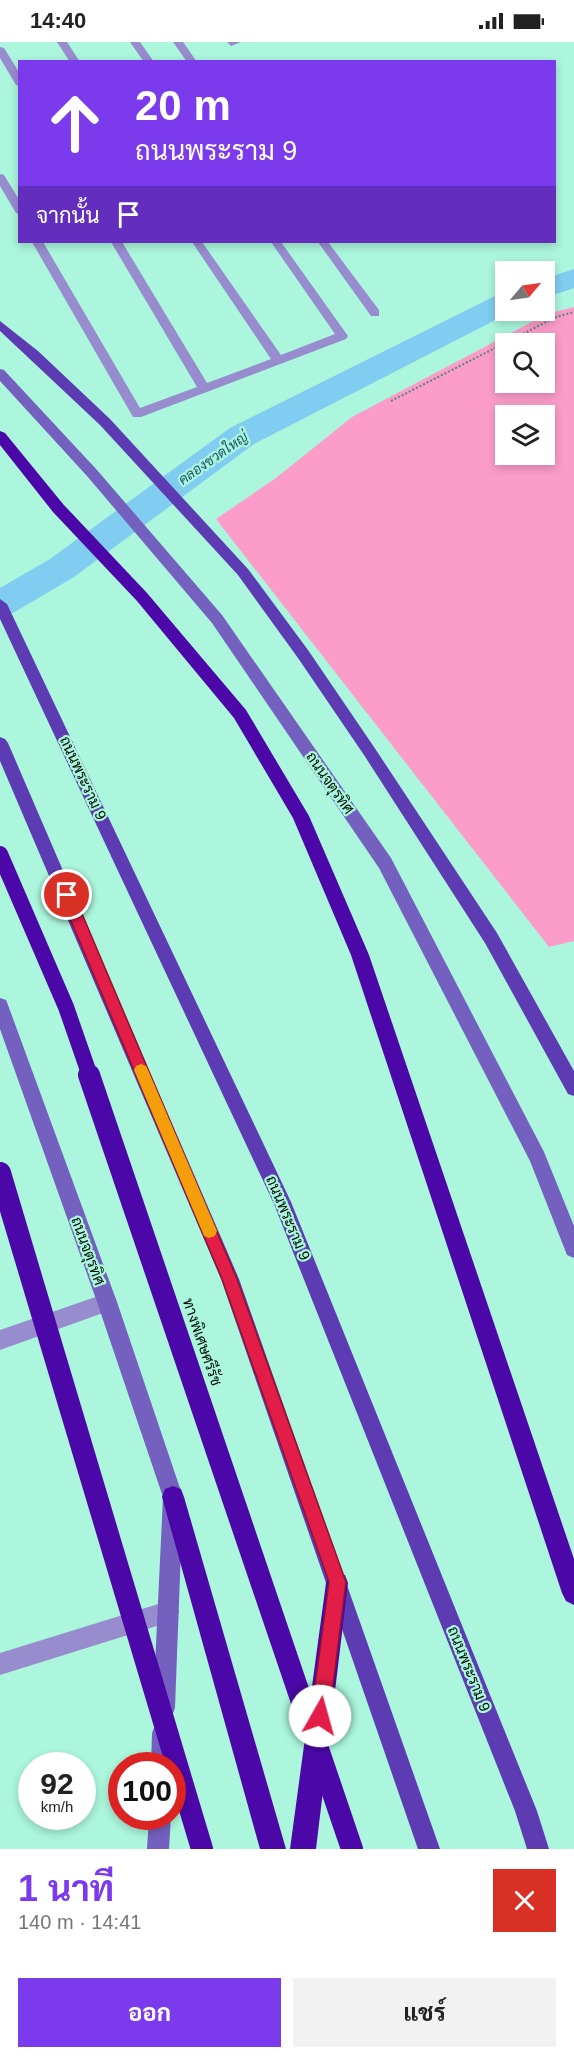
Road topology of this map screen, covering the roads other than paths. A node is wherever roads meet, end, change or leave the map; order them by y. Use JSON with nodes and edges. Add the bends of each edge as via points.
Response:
{"nodes":[{"id":1,"x":62,"y":42,"type":"edge"},
{"id":2,"x":135,"y":42,"type":"edge"},
{"id":3,"x":178,"y":42,"type":"edge"},
{"id":4,"x":0,"y":50,"type":"edge"},
{"id":5,"x":74,"y":60,"type":"edge"},
{"id":6,"x":148,"y":60,"type":"edge"},
{"id":7,"x":191,"y":60,"type":"edge"},
{"id":8,"x":18,"y":80,"type":"edge"},
{"id":9,"x":0,"y":177,"type":"edge"},
{"id":10,"x":18,"y":208,"type":"edge"},
{"id":11,"x":38,"y":243,"type":"edge"},
{"id":12,"x":117,"y":243,"type":"edge"},
{"id":13,"x":198,"y":243,"type":"edge"},
{"id":14,"x":277,"y":243,"type":"edge"},
{"id":15,"x":324,"y":243,"type":"edge"},
{"id":16,"x":375,"y":313,"type":"dead end"},
{"id":17,"x":0,"y":325,"type":"edge"},
{"id":18,"x":278,"y":360,"type":"junction"},
{"id":19,"x":0,"y":374,"type":"edge"},
{"id":20,"x":205,"y":389,"type":"junction"},
{"id":21,"x":0,"y":436,"type":"edge"},
{"id":22,"x":0,"y":604,"type":"edge"},
{"id":23,"x":0,"y":743,"type":"edge"},
{"id":24,"x":0,"y":854,"type":"edge"},
{"id":25,"x":0,"y":1005,"type":"edge"},
{"id":26,"x":574,"y":1088,"type":"edge"},
{"id":27,"x":0,"y":1173,"type":"edge"},
{"id":28,"x":574,"y":1249,"type":"edge"},
{"id":29,"x":107,"y":1302,"type":"junction"},
{"id":30,"x":0,"y":1340,"type":"edge"},
{"id":31,"x":173,"y":1497,"type":"junction"},
{"id":32,"x":338,"y":1582,"type":"junction"},
{"id":33,"x":574,"y":1593,"type":"edge"},
{"id":34,"x":168,"y":1612,"type":"junction"},
{"id":35,"x":0,"y":1664,"type":"edge"},
{"id":36,"x":163,"y":1752,"type":"edge"},
{"id":37,"x":159,"y":1830,"type":"edge"},
{"id":38,"x":158,"y":1849,"type":"edge"},
{"id":39,"x":202,"y":1849,"type":"edge"},
{"id":40,"x":273,"y":1849,"type":"edge"},
{"id":41,"x":303,"y":1849,"type":"edge"},
{"id":42,"x":352,"y":1849,"type":"edge"},
{"id":43,"x":429,"y":1849,"type":"edge"},
{"id":44,"x":538,"y":1849,"type":"edge"}],
"edges":[{"from":1,"to":5,"type":"street"},
{"from":2,"to":6,"type":"street"},
{"from":3,"to":7,"type":"street"},
{"from":4,"to":8,"type":"street"},
{"from":9,"to":10,"type":"street"},
{"from":11,"to":20,"type":"street","via":[[137,414]]},
{"from":12,"to":20,"type":"street"},
{"from":13,"to":18,"type":"street"},
{"from":14,"to":18,"type":"street","via":[[342,336]]},
{"from":15,"to":16,"type":"street"},
{"from":17,"to":26,"type":"main road","via":[[105,423],[243,572],[350,722],[484,928]]},
{"from":18,"to":20,"type":"street"},
{"from":19,"to":28,"type":"main road","name":"ถนนจตุรทิศ","via":[[92,473],[217,619],[385,863],[538,1158]]},
{"from":21,"to":33,"type":"highway","via":[[58,508],[142,597],[240,714],[301,816],[360,955]]},
{"from":22,"to":44,"type":"main road","name":"ถนนพระราม 9","via":[[282,1202]]},
{"from":23,"to":32,"type":"main road","via":[[230,1279]]},
{"from":24,"to":42,"type":"highway","name":"ทางพิเศษศรีรัช","bridge":true,"via":[[66,1007]]},
{"from":25,"to":29,"type":"main road","name":"ถนนจตุรทิศ"},
{"from":27,"to":39,"type":"highway","bridge":true},
{"from":29,"to":30,"type":"street"},
{"from":29,"to":31,"type":"main road","name":"ถนนจตุรทิศ"},
{"from":31,"to":34,"type":"main road"},
{"from":31,"to":40,"type":"highway"},
{"from":32,"to":41,"type":"highway"},
{"from":32,"to":43,"type":"main road"},
{"from":34,"to":35,"type":"street"},
{"from":34,"to":36,"type":"main road"},
{"from":37,"to":38,"type":"main road"}]}
